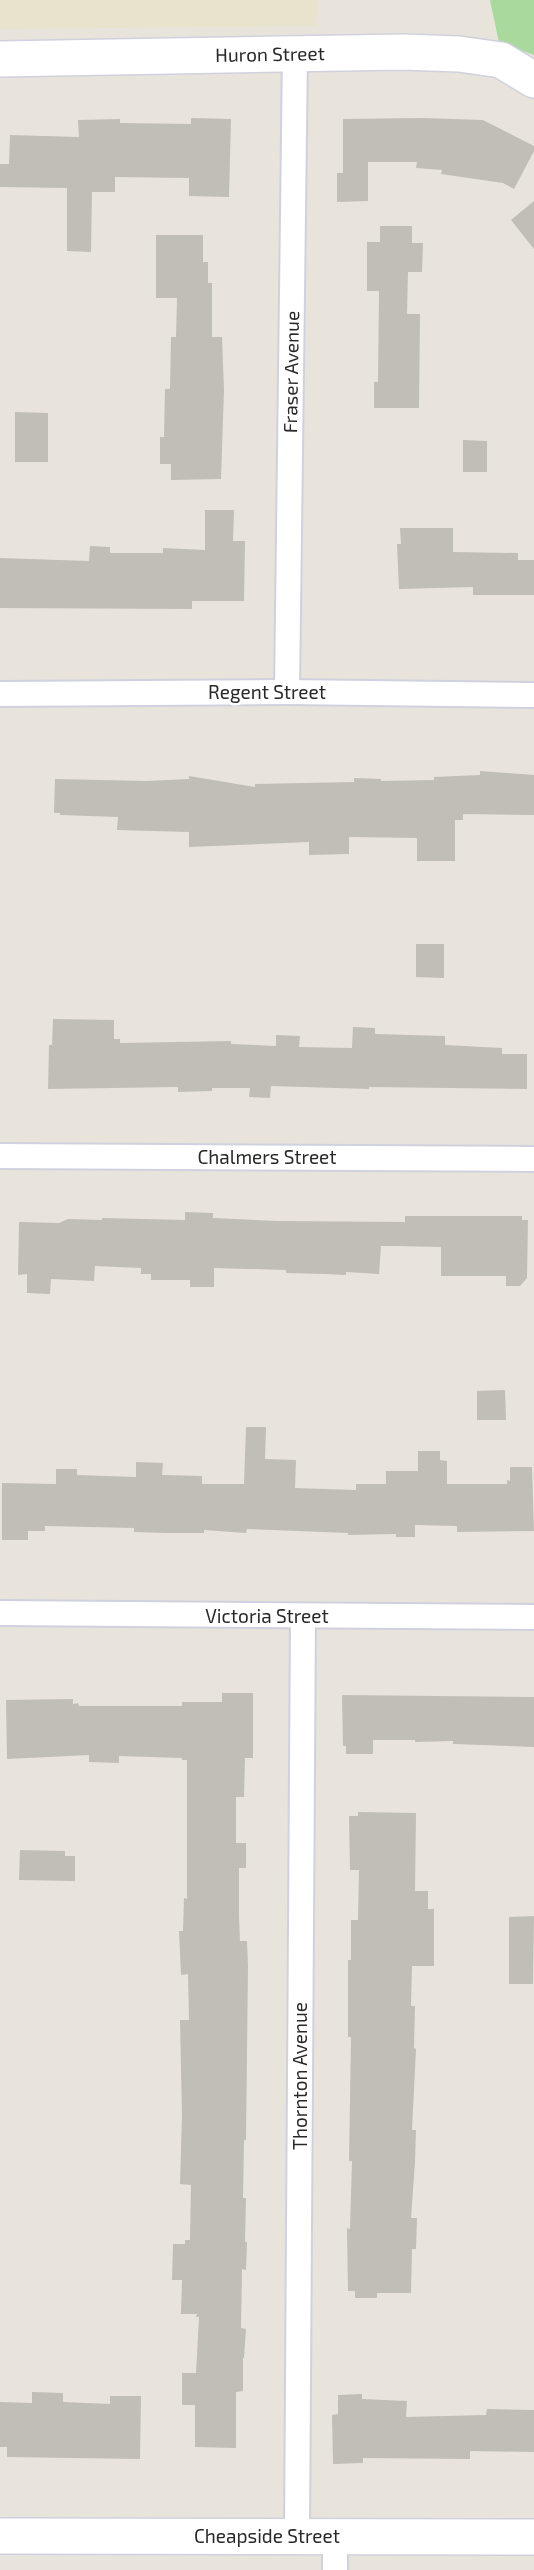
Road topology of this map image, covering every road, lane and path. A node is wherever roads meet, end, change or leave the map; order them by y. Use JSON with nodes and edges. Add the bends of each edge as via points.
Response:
{"nodes":[{"id":1,"x":295,"y":53,"type":"junction"},
{"id":2,"x":0,"y":58,"type":"edge"},
{"id":3,"x":534,"y":80,"type":"edge"},
{"id":4,"x":287,"y":692,"type":"junction"},
{"id":5,"x":0,"y":694,"type":"edge"},
{"id":6,"x":534,"y":695,"type":"edge"},
{"id":7,"x":0,"y":1156,"type":"edge"},
{"id":8,"x":534,"y":1158,"type":"edge"},
{"id":9,"x":0,"y":1613,"type":"edge"},
{"id":10,"x":303,"y":1616,"type":"junction"},
{"id":11,"x":534,"y":1617,"type":"edge"},
{"id":12,"x":0,"y":2536,"type":"edge"},
{"id":13,"x":297,"y":2536,"type":"junction"},
{"id":14,"x":534,"y":2537,"type":"edge"},
{"id":15,"x":335,"y":2553,"type":"edge"}],
"edges":[{"from":1,"to":2,"type":"street","name":"Huron Street"},
{"from":1,"to":3,"type":"street","name":"Huron Street","via":[[459,54],[501,60]]},
{"from":1,"to":4,"type":"street","name":"Fraser Avenue"},
{"from":4,"to":5,"type":"street","name":"Regent Street"},
{"from":4,"to":6,"type":"street","name":"Regent Street"},
{"from":7,"to":8,"type":"street","name":"Chalmers Street"},
{"from":9,"to":10,"type":"street","name":"Victoria Street"},
{"from":10,"to":11,"type":"street","name":"Victoria Street"},
{"from":10,"to":13,"type":"street","name":"Thornton Avenue"},
{"from":12,"to":13,"type":"street","name":"Cheapside Street"},
{"from":13,"to":15,"type":"street","name":"Cheapside Street"},
{"from":14,"to":15,"type":"street","name":"Cheapside Street"}]}
